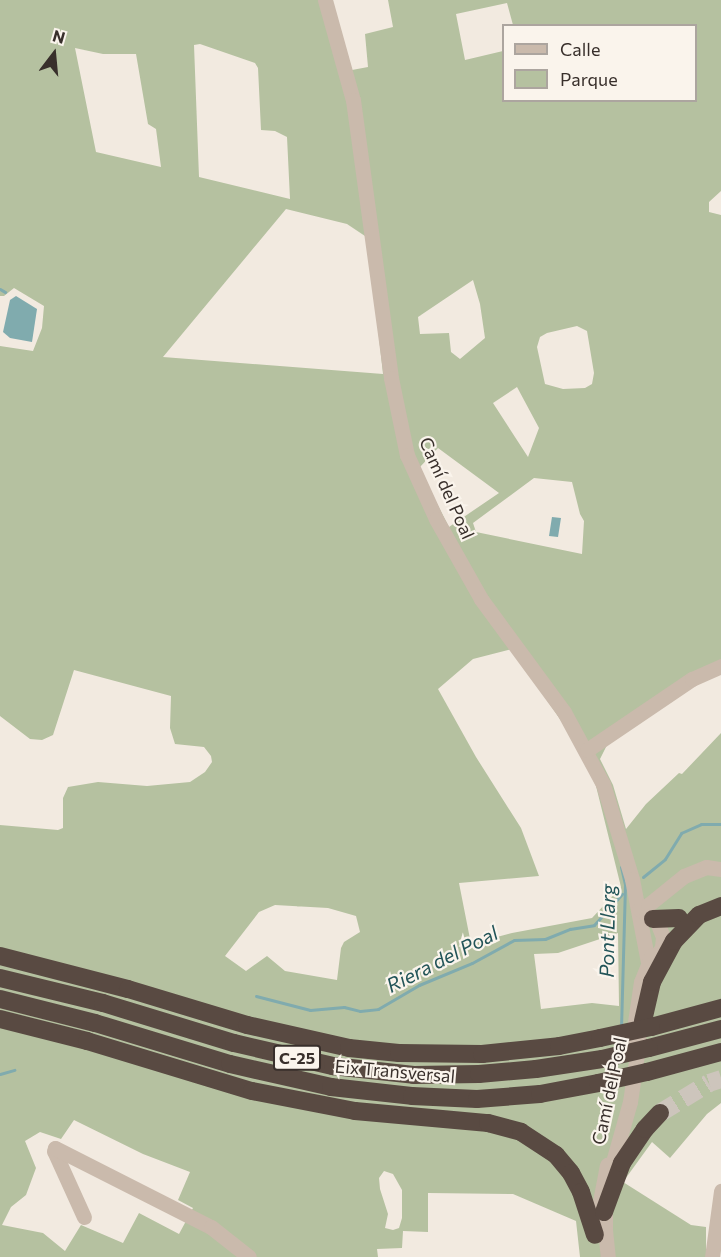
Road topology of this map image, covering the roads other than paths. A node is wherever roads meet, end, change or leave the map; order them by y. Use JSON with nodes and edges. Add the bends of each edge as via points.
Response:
{"nodes":[{"id":1,"x":326,"y":0,"type":"edge"},
{"id":2,"x":721,"y":666,"type":"edge"},
{"id":3,"x":587,"y":750,"type":"junction"},
{"id":4,"x":721,"y":869,"type":"edge"},
{"id":5,"x":721,"y":897,"type":"edge"},
{"id":6,"x":721,"y":906,"type":"edge"},
{"id":7,"x":644,"y":914,"type":"junction"},
{"id":8,"x":679,"y":918,"type":"junction"},
{"id":9,"x":663,"y":937,"type":"junction"},
{"id":10,"x":0,"y":956,"type":"edge"},
{"id":11,"x":648,"y":962,"type":"junction"},
{"id":12,"x":0,"y":978,"type":"edge"},
{"id":13,"x":0,"y":999,"type":"edge"},
{"id":14,"x":721,"y":1008,"type":"edge"},
{"id":15,"x":0,"y":1019,"type":"edge"},
{"id":16,"x":647,"y":1024,"type":"junction"},
{"id":17,"x":721,"y":1029,"type":"edge"},
{"id":18,"x":721,"y":1052,"type":"edge"},
{"id":19,"x":660,"y":1113,"type":"tunnel mouth"},
{"id":20,"x":721,"y":1191,"type":"edge"},
{"id":21,"x":604,"y":1212,"type":"junction"},
{"id":22,"x":84,"y":1218,"type":"dead end"},
{"id":23,"x":595,"y":1235,"type":"junction"},
{"id":24,"x":249,"y":1257,"type":"edge"},
{"id":25,"x":598,"y":1257,"type":"edge"},
{"id":26,"x":608,"y":1257,"type":"edge"},
{"id":27,"x":712,"y":1257,"type":"edge"}],
"edges":[{"from":1,"to":3,"type":"street","name":"Camí del Poal","via":[[353,100],[389,367],[407,455],[436,519],[480,599],[536,671]]},
{"from":2,"to":3,"type":"street","via":[[692,679]]},
{"from":3,"to":7,"type":"street","name":"Camí del Poal","via":[[614,814]]},
{"from":4,"to":7,"type":"street","via":[[706,867],[684,876],[648,906]]},
{"from":5,"to":8,"type":"highway","via":[[706,899]]},
{"from":6,"to":16,"type":"highway","via":[[699,915],[674,941],[652,982]]},
{"from":7,"to":8,"type":"highway"},
{"from":7,"to":9,"type":"street","name":"Camí del Poal"},
{"from":7,"to":11,"type":"street","name":"Camí del Poal"},
{"from":8,"to":9,"type":"highway"},
{"from":9,"to":11,"type":"street","name":"Camí del Poal"},
{"from":9,"to":16,"type":"street","name":"Camí del Poal","via":[[640,1007]]},
{"from":10,"to":16,"type":"highway","bridge":true,"via":[[247,1025],[349,1048],[482,1054],[559,1046]]},
{"from":11,"to":23,"type":"street","name":"Camí del Poal","via":[[636,1004],[623,1105],[601,1189]]},
{"from":12,"to":17,"type":"highway","name":"Eix Transversal","number":"C-25","bridge":true,"via":[[103,1003],[234,1043],[333,1066],[414,1075],[536,1070],[602,1059]]},
{"from":13,"to":18,"type":"highway","name":"Eix Transversal","number":"C-25","bridge":true,"via":[[230,1064],[331,1087],[412,1096],[477,1099],[540,1094]]},
{"from":14,"to":16,"type":"highway"},
{"from":15,"to":23,"type":"highway","via":[[252,1091],[355,1111],[488,1123],[521,1132],[556,1155],[571,1173]]},
{"from":16,"to":21,"type":"street","name":"Camí del Poal"},
{"from":19,"to":21,"type":"highway","via":[[622,1163]]},
{"from":20,"to":27,"type":"street"},
{"from":21,"to":26,"type":"street","name":"Camí del Poal"},
{"from":22,"to":24,"type":"street","via":[[55,1148],[211,1227]]},
{"from":23,"to":25,"type":"street","name":"Camí del Poal"}]}
